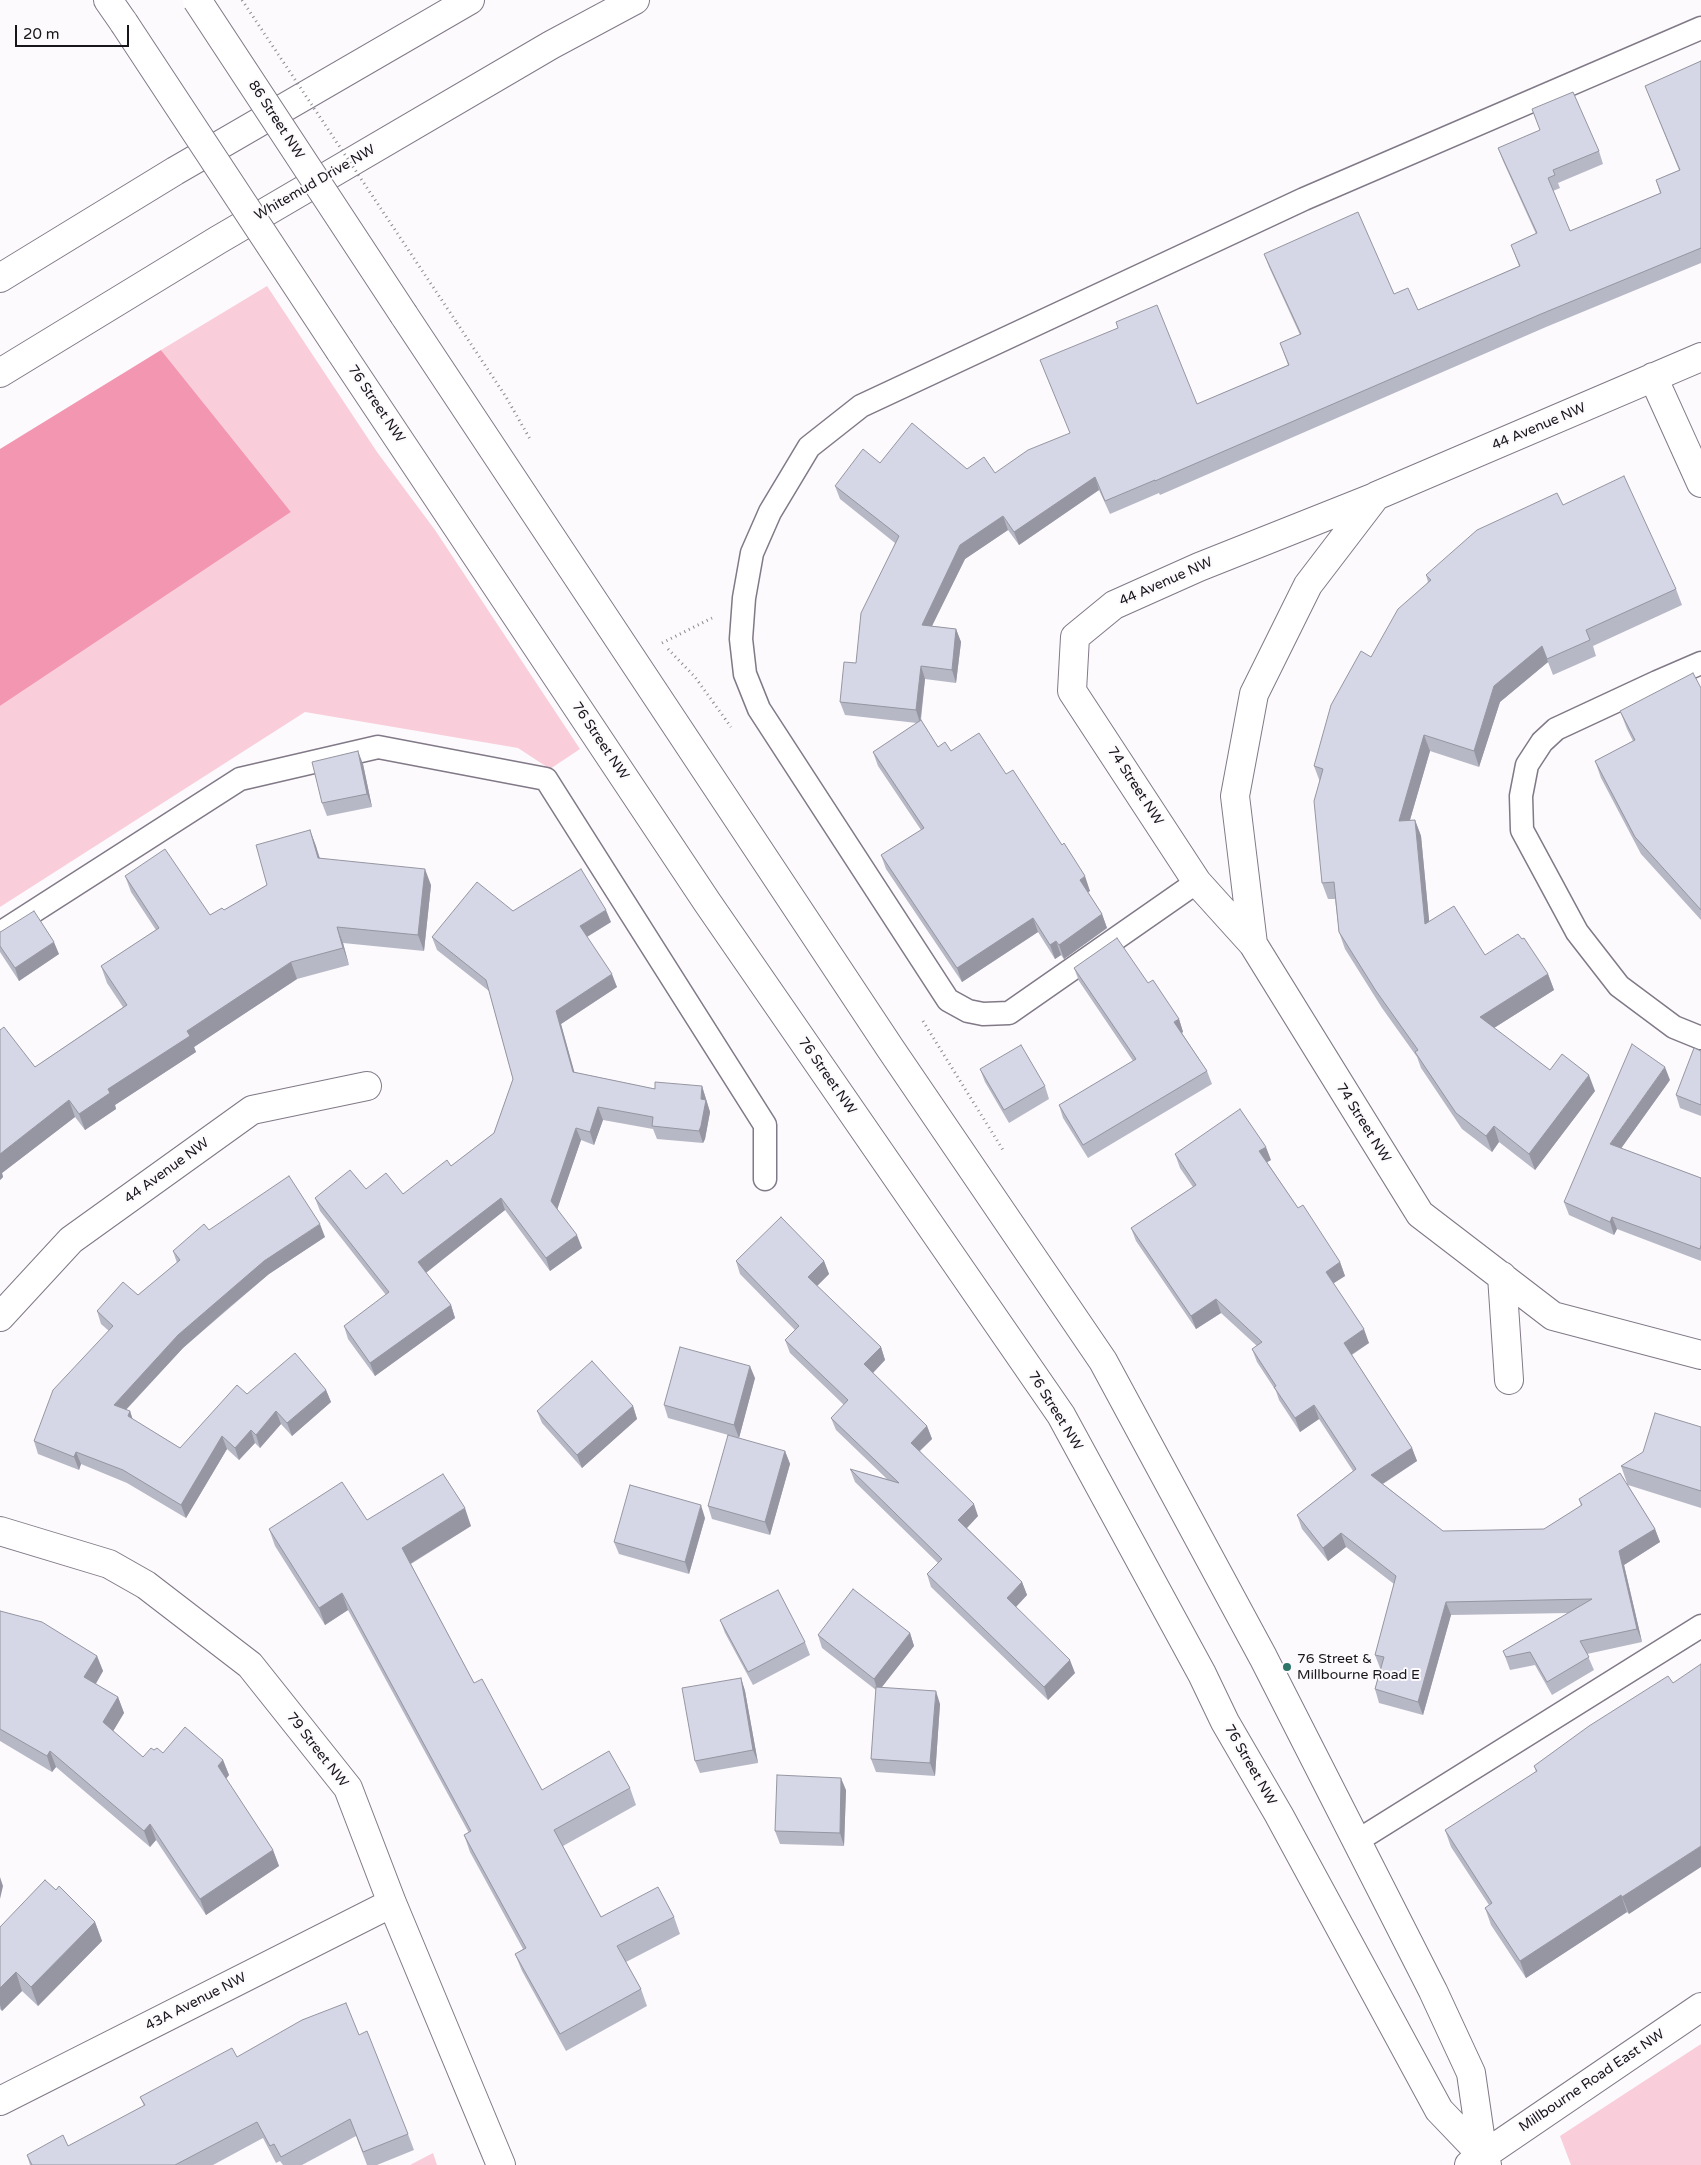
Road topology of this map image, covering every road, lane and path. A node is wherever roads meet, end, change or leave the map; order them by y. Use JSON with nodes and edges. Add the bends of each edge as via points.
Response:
{"nodes":[{"id":1,"x":108,"y":0,"type":"edge"},
{"id":2,"x":197,"y":0,"type":"edge"},
{"id":3,"x":242,"y":0,"type":"edge"},
{"id":4,"x":470,"y":0,"type":"edge"},
{"id":5,"x":635,"y":0,"type":"edge"},
{"id":6,"x":1701,"y":28,"type":"edge"},
{"id":7,"x":0,"y":278,"type":"edge"},
{"id":8,"x":457,"y":323,"type":"dead end"},
{"id":9,"x":1701,"y":357,"type":"edge"},
{"id":10,"x":0,"y":373,"type":"edge"},
{"id":11,"x":1653,"y":378,"type":"junction"},
{"id":12,"x":1701,"y":483,"type":"edge"},
{"id":13,"x":1376,"y":496,"type":"junction"},
{"id":14,"x":744,"y":602,"type":"junction"},
{"id":15,"x":1075,"y":637,"type":"joint"},
{"id":16,"x":661,"y":643,"type":"dead end"},
{"id":17,"x":1701,"y":664,"type":"edge"},
{"id":18,"x":1254,"y":694,"type":"joint"},
{"id":19,"x":1198,"y":882,"type":"junction"},
{"id":20,"x":0,"y":933,"type":"edge"},
{"id":21,"x":1253,"y":944,"type":"junction"},
{"id":22,"x":1701,"y":1038,"type":"edge"},
{"id":23,"x":367,"y":1086,"type":"dead end"},
{"id":24,"x":765,"y":1179,"type":"dead end"},
{"id":25,"x":1502,"y":1276,"type":"junction"},
{"id":26,"x":0,"y":1317,"type":"edge"},
{"id":27,"x":1701,"y":1355,"type":"edge"},
{"id":28,"x":1509,"y":1380,"type":"dead end"},
{"id":29,"x":0,"y":1531,"type":"edge"},
{"id":30,"x":1701,"y":1626,"type":"edge"},
{"id":31,"x":1356,"y":1841,"type":"junction"},
{"id":32,"x":392,"y":1903,"type":"junction"},
{"id":33,"x":1701,"y":2007,"type":"edge"},
{"id":34,"x":0,"y":2101,"type":"edge"},
{"id":35,"x":1479,"y":2162,"type":"edge"},
{"id":36,"x":501,"y":2165,"type":"edge"}],
"edges":[{"from":1,"to":35,"type":"main road","name":"76 Street NW","bridge":true,"via":[[707,902],[1061,1415],[1225,1722],[1439,2110]]},
{"from":2,"to":31,"type":"main road","name":"86 Street NW","bridge":true,"via":[[890,1048],[1103,1361],[1263,1658]]},
{"from":3,"to":8,"type":"path","bridge":true},
{"from":4,"to":7,"type":"main road","via":[[192,161]]},
{"from":5,"to":10,"type":"main road","name":"Whitemud Drive NW","via":[[226,235]]},
{"from":6,"to":14,"type":"lane","via":[[1304,199],[861,406],[809,447],[799,463],[770,512],[752,553]]},
{"from":9,"to":11,"type":"main road","name":"44 Avenue NW"},
{"from":11,"to":12,"type":"main road"},
{"from":11,"to":13,"type":"main road","name":"44 Avenue NW"},
{"from":13,"to":15,"type":"main road","name":"44 Avenue NW","via":[[1198,567],[1114,605]]},
{"from":13,"to":18,"type":"main road","name":"44 Avenue NW","via":[[1308,585]]},
{"from":14,"to":16,"type":"path"},
{"from":14,"to":19,"type":"lane","via":[[741,639],[745,674],[759,710],[948,1000],[983,1014],[1009,1013]]},
{"from":15,"to":19,"type":"main road","name":"74 Street NW","via":[[1072,690]]},
{"from":17,"to":22,"type":"lane","via":[[1556,729],[1542,742],[1527,765],[1520,796],[1522,830],[1577,932],[1619,986],[1674,1027]]},
{"from":18,"to":21,"type":"main road","name":"74 Street NW","via":[[1234,796]]},
{"from":19,"to":21,"type":"main road","name":"74 Street NW"},
{"from":20,"to":24,"type":"lane","via":[[240,779],[378,747],[546,779],[765,1126]]},
{"from":21,"to":25,"type":"main road","name":"74 Street NW","via":[[1420,1214]]},
{"from":23,"to":26,"type":"main road","name":"44 Avenue NW","via":[[252,1110],[71,1240]]},
{"from":25,"to":27,"type":"main road","name":"74 Street NW","via":[[1553,1316]]},
{"from":25,"to":28,"type":"main road"},
{"from":29,"to":32,"type":"main road","name":"79 Street NW","via":[[109,1564],[146,1585],[250,1665],[348,1788]]},
{"from":30,"to":31,"type":"lane"},
{"from":31,"to":35,"type":"main road","via":[[1471,2073]]},
{"from":32,"to":34,"type":"main road","name":"43A Avenue NW"},
{"from":32,"to":36,"type":"main road","name":"79 Street NW"},
{"from":33,"to":35,"type":"main road","name":"Millbourne Road East NW"}]}
